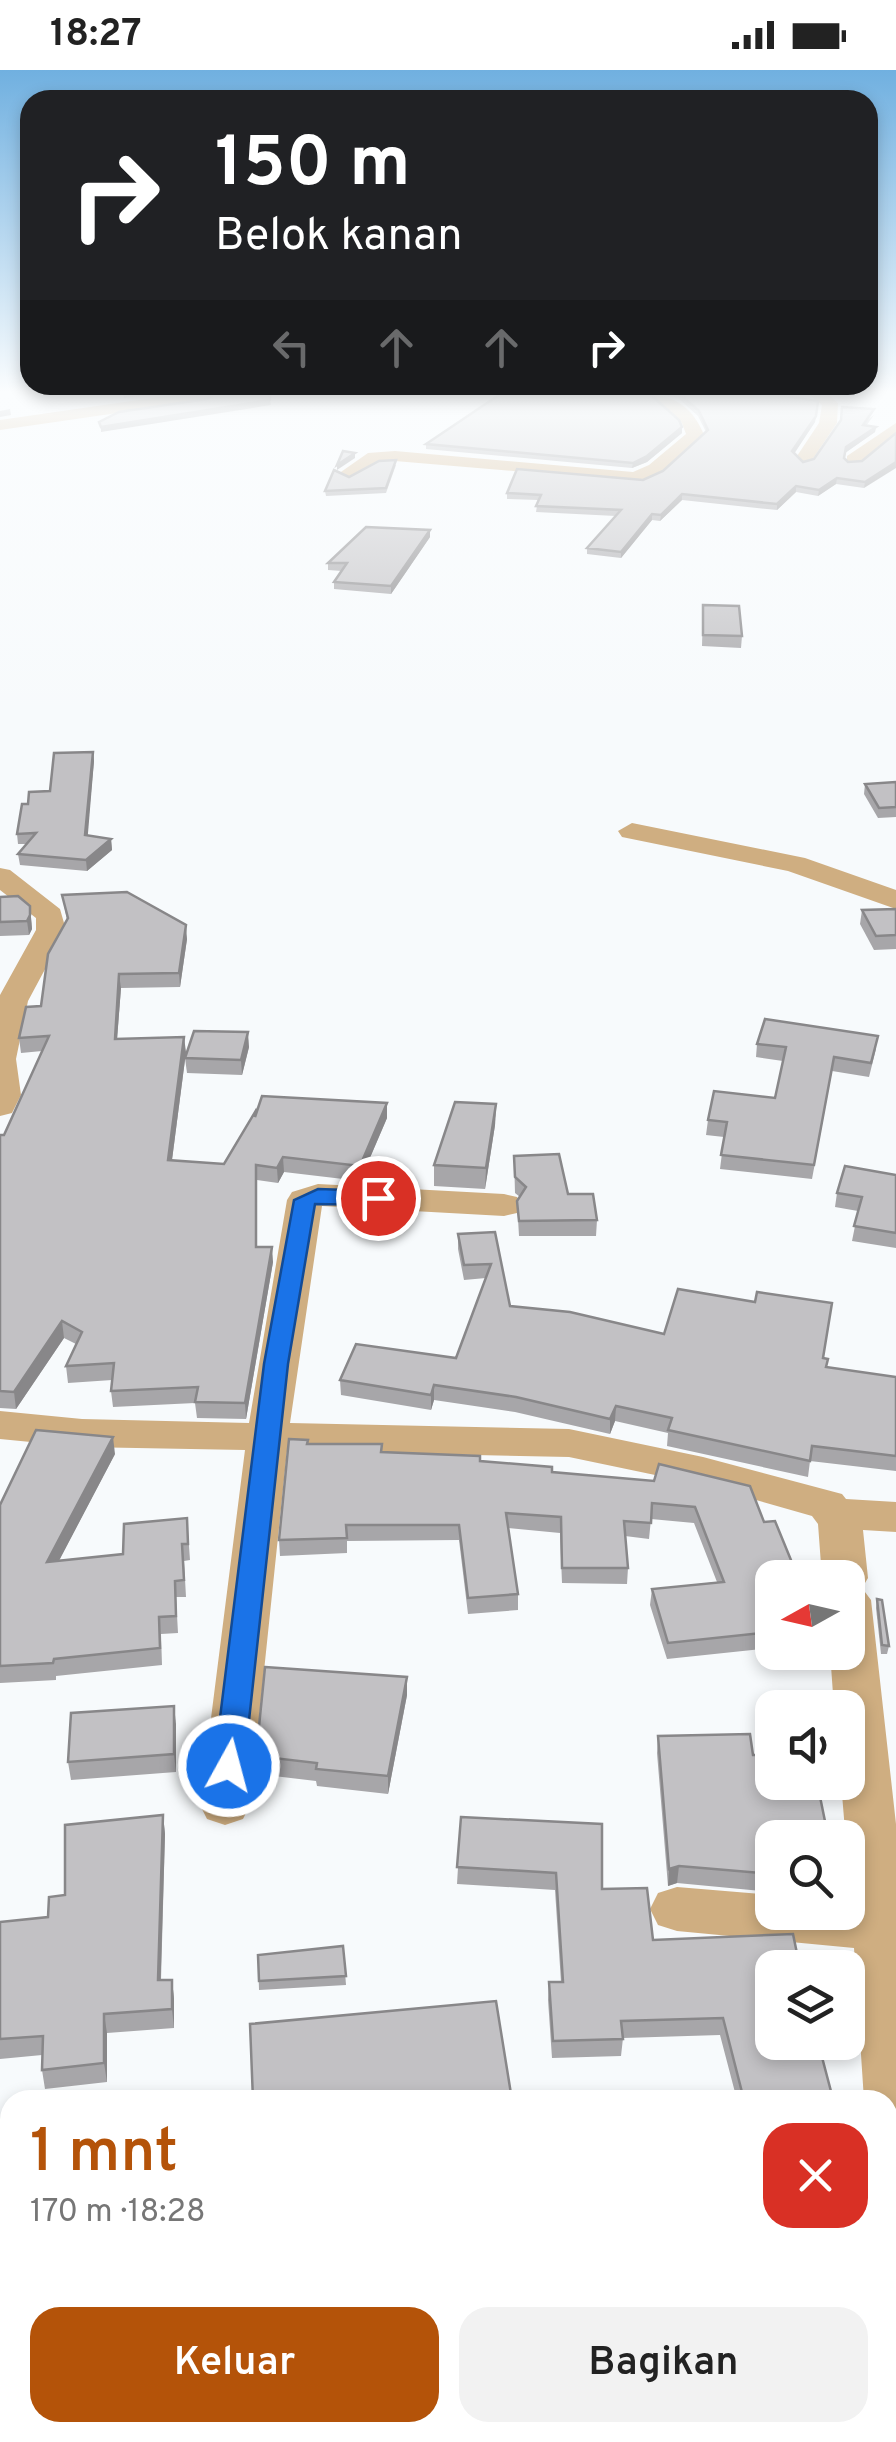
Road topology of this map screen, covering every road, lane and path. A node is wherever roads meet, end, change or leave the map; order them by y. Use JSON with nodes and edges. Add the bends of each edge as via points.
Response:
{"nodes":[{"id":1,"x":632,"y":831,"type":"dead end"},
{"id":2,"x":0,"y":876,"type":"edge"},
{"id":3,"x":896,"y":900,"type":"edge"},
{"id":4,"x":0,"y":1059,"type":"edge"},
{"id":5,"x":0,"y":1106,"type":"edge"},
{"id":6,"x":504,"y":1205,"type":"dead end"},
{"id":7,"x":0,"y":1425,"type":"edge"},
{"id":8,"x":268,"y":1436,"type":"junction"},
{"id":9,"x":838,"y":1514,"type":"junction"},
{"id":10,"x":896,"y":1516,"type":"edge"},
{"id":11,"x":843,"y":1560,"type":"edge"},
{"id":12,"x":855,"y":1670,"type":"edge"},
{"id":13,"x":224,"y":1805,"type":"dead end"},
{"id":14,"x":676,"y":1909,"type":"dead end"},
{"id":15,"x":880,"y":1928,"type":"junction"},
{"id":16,"x":892,"y":2090,"type":"edge"}],
"edges":[{"from":1,"to":3,"type":"street","via":[[795,864]]},
{"from":2,"to":4,"type":"street","via":[[50,915],[51,930],[12,1001]]},
{"from":4,"to":5,"type":"street"},
{"from":6,"to":8,"type":"street","via":[[307,1197]]},
{"from":7,"to":8,"type":"street"},
{"from":8,"to":9,"type":"street","via":[[569,1443],[817,1500]]},
{"from":8,"to":13,"type":"street"},
{"from":9,"to":10,"type":"street"},
{"from":9,"to":11,"type":"street"},
{"from":12,"to":15,"type":"street"},
{"from":14,"to":15,"type":"street"},
{"from":15,"to":16,"type":"street"}]}
